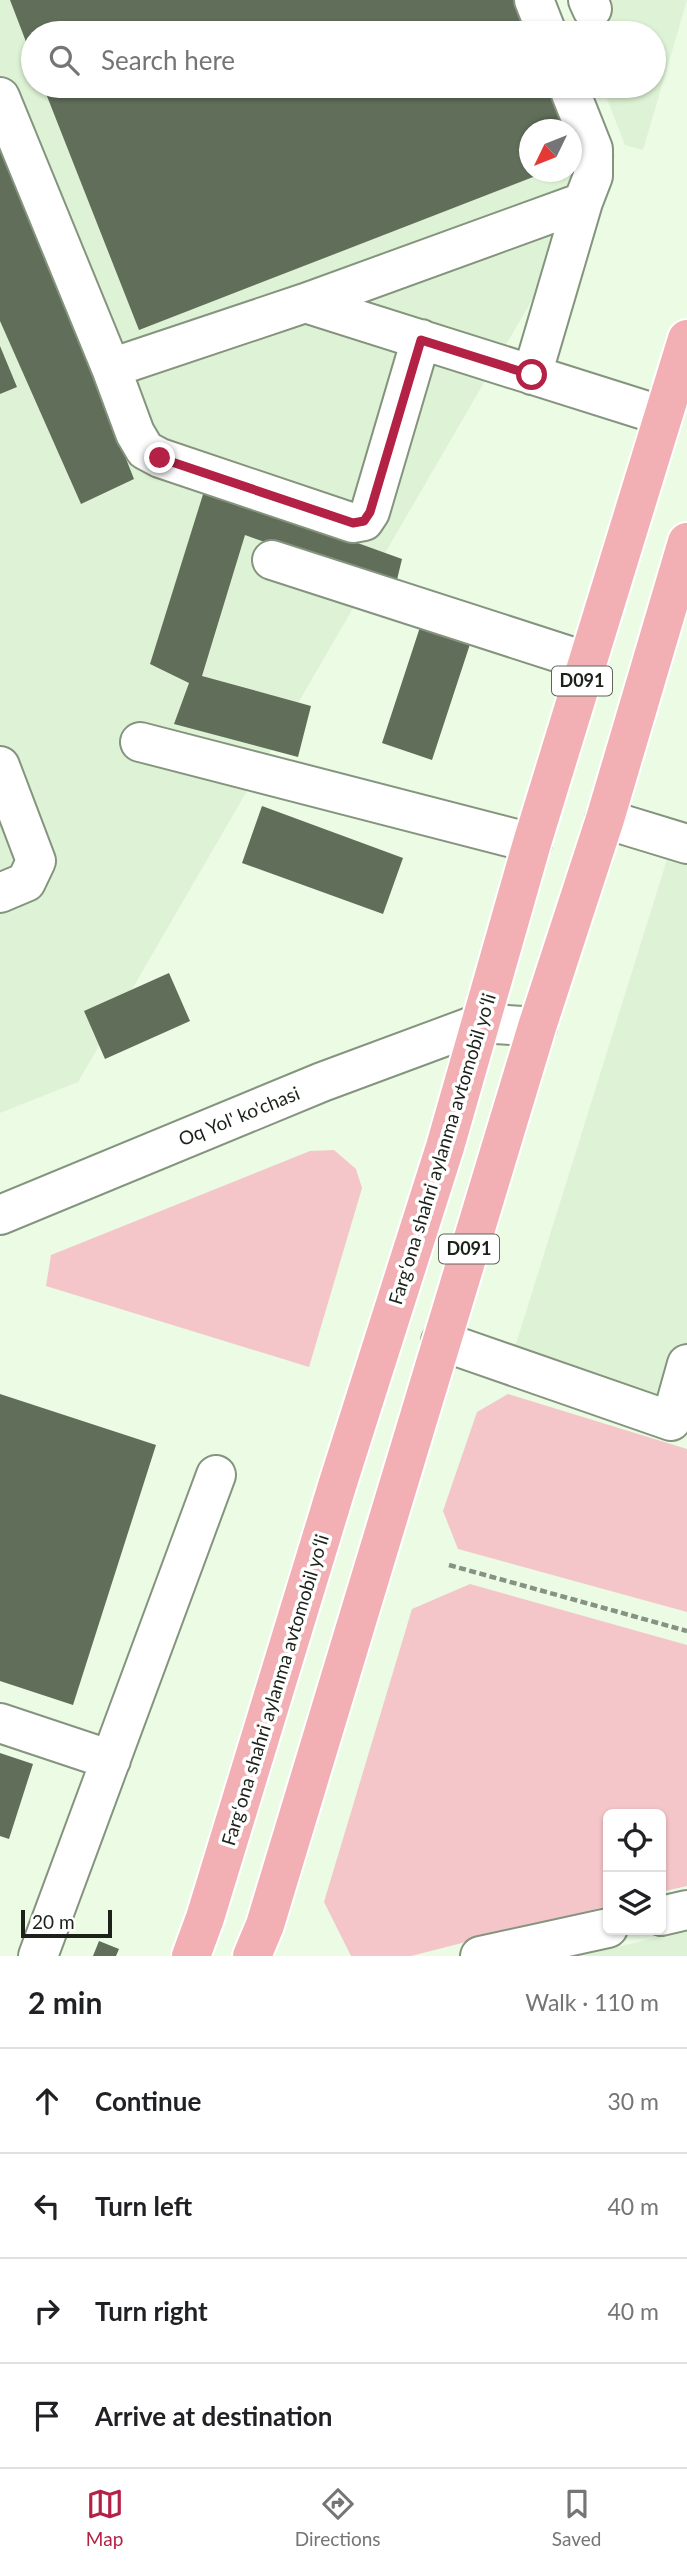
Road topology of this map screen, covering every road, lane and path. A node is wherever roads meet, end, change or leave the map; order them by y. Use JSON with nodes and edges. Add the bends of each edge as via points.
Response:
{"nodes":[{"id":1,"x":534,"y":0,"type":"edge"},
{"id":2,"x":542,"y":21,"type":"edge"},
{"id":3,"x":0,"y":97,"type":"edge"},
{"id":4,"x":573,"y":98,"type":"edge"},
{"id":5,"x":583,"y":202,"type":"junction"},
{"id":6,"x":305,"y":303,"type":"junction"},
{"id":7,"x":687,"y":339,"type":"edge"},
{"id":8,"x":421,"y":340,"type":"junction"},
{"id":9,"x":111,"y":368,"type":"junction"},
{"id":10,"x":532,"y":375,"type":"junction"},
{"id":11,"x":663,"y":416,"type":"junction"},
{"id":12,"x":685,"y":557,"type":"edge"},
{"id":13,"x":272,"y":559,"type":"dead end"},
{"id":14,"x":588,"y":662,"type":"junction"},
{"id":15,"x":140,"y":743,"type":"dead end"},
{"id":16,"x":0,"y":766,"type":"edge"},
{"id":17,"x":605,"y":819,"type":"junction"},
{"id":18,"x":532,"y":843,"type":"junction"},
{"id":19,"x":687,"y":844,"type":"edge"},
{"id":20,"x":0,"y":893,"type":"edge"},
{"id":21,"x":481,"y":1023,"type":"junction"},
{"id":22,"x":537,"y":1027,"type":"junction"},
{"id":23,"x":0,"y":1215,"type":"edge"},
{"id":24,"x":441,"y":1341,"type":"junction"},
{"id":25,"x":687,"y":1364,"type":"edge"},
{"id":26,"x":679,"y":1424,"type":"edge"},
{"id":27,"x":216,"y":1475,"type":"dead end"},
{"id":28,"x":449,"y":1564,"type":"dead end"},
{"id":29,"x":687,"y":1631,"type":"edge"},
{"id":30,"x":0,"y":1723,"type":"edge"},
{"id":31,"x":111,"y":1760,"type":"junction"},
{"id":32,"x":687,"y":1910,"type":"edge"},
{"id":33,"x":666,"y":1915,"type":"edge"},
{"id":34,"x":603,"y":1929,"type":"edge"},
{"id":35,"x":38,"y":1956,"type":"edge"},
{"id":36,"x":191,"y":1956,"type":"edge"},
{"id":37,"x":252,"y":1956,"type":"edge"},
{"id":38,"x":480,"y":1956,"type":"edge"}],
"edges":[{"from":1,"to":2,"type":"street"},
{"from":3,"to":9,"type":"street"},
{"from":4,"to":5,"type":"street","via":[[593,149],[593,176]]},
{"from":5,"to":6,"type":"street"},
{"from":5,"to":10,"type":"street"},
{"from":6,"to":8,"type":"street"},
{"from":6,"to":9,"type":"street"},
{"from":7,"to":11,"type":"highway","name":"Fargʻona shahri aylanma avtomobil yoʻli","number":"D091"},
{"from":8,"to":9,"type":"street","via":[[370,512],[364,521],[353,523],[145,450]]},
{"from":8,"to":10,"type":"street"},
{"from":10,"to":11,"type":"street"},
{"from":11,"to":14,"type":"highway","name":"Fargʻona shahri aylanma avtomobil yoʻli","number":"D091"},
{"from":12,"to":17,"type":"highway","number":"D091"},
{"from":13,"to":14,"type":"street"},
{"from":14,"to":18,"type":"highway","name":"Fargʻona shahri aylanma avtomobil yoʻli","number":"D091"},
{"from":15,"to":18,"type":"street"},
{"from":16,"to":20,"type":"street","via":[[36,862],[26,882]]},
{"from":17,"to":19,"type":"street"},
{"from":17,"to":22,"type":"highway","number":"D091"},
{"from":18,"to":21,"type":"highway","name":"Fargʻona shahri aylanma avtomobil yoʻli","number":"D091"},
{"from":21,"to":22,"type":"street"},
{"from":21,"to":23,"type":"street","name":"Oq Yol' ko'chasi","via":[[322,1082]]},
{"from":21,"to":36,"type":"highway","name":"Fargʻona shahri aylanma avtomobil yoʻli","number":"D091"},
{"from":22,"to":24,"type":"highway","number":"D091"},
{"from":24,"to":26,"type":"street"},
{"from":24,"to":37,"type":"highway","number":"D091"},
{"from":25,"to":26,"type":"street"},
{"from":27,"to":31,"type":"street"},
{"from":28,"to":29,"type":"path"},
{"from":30,"to":31,"type":"street"},
{"from":31,"to":35,"type":"street"},
{"from":32,"to":33,"type":"street"},
{"from":34,"to":38,"type":"street"}]}
